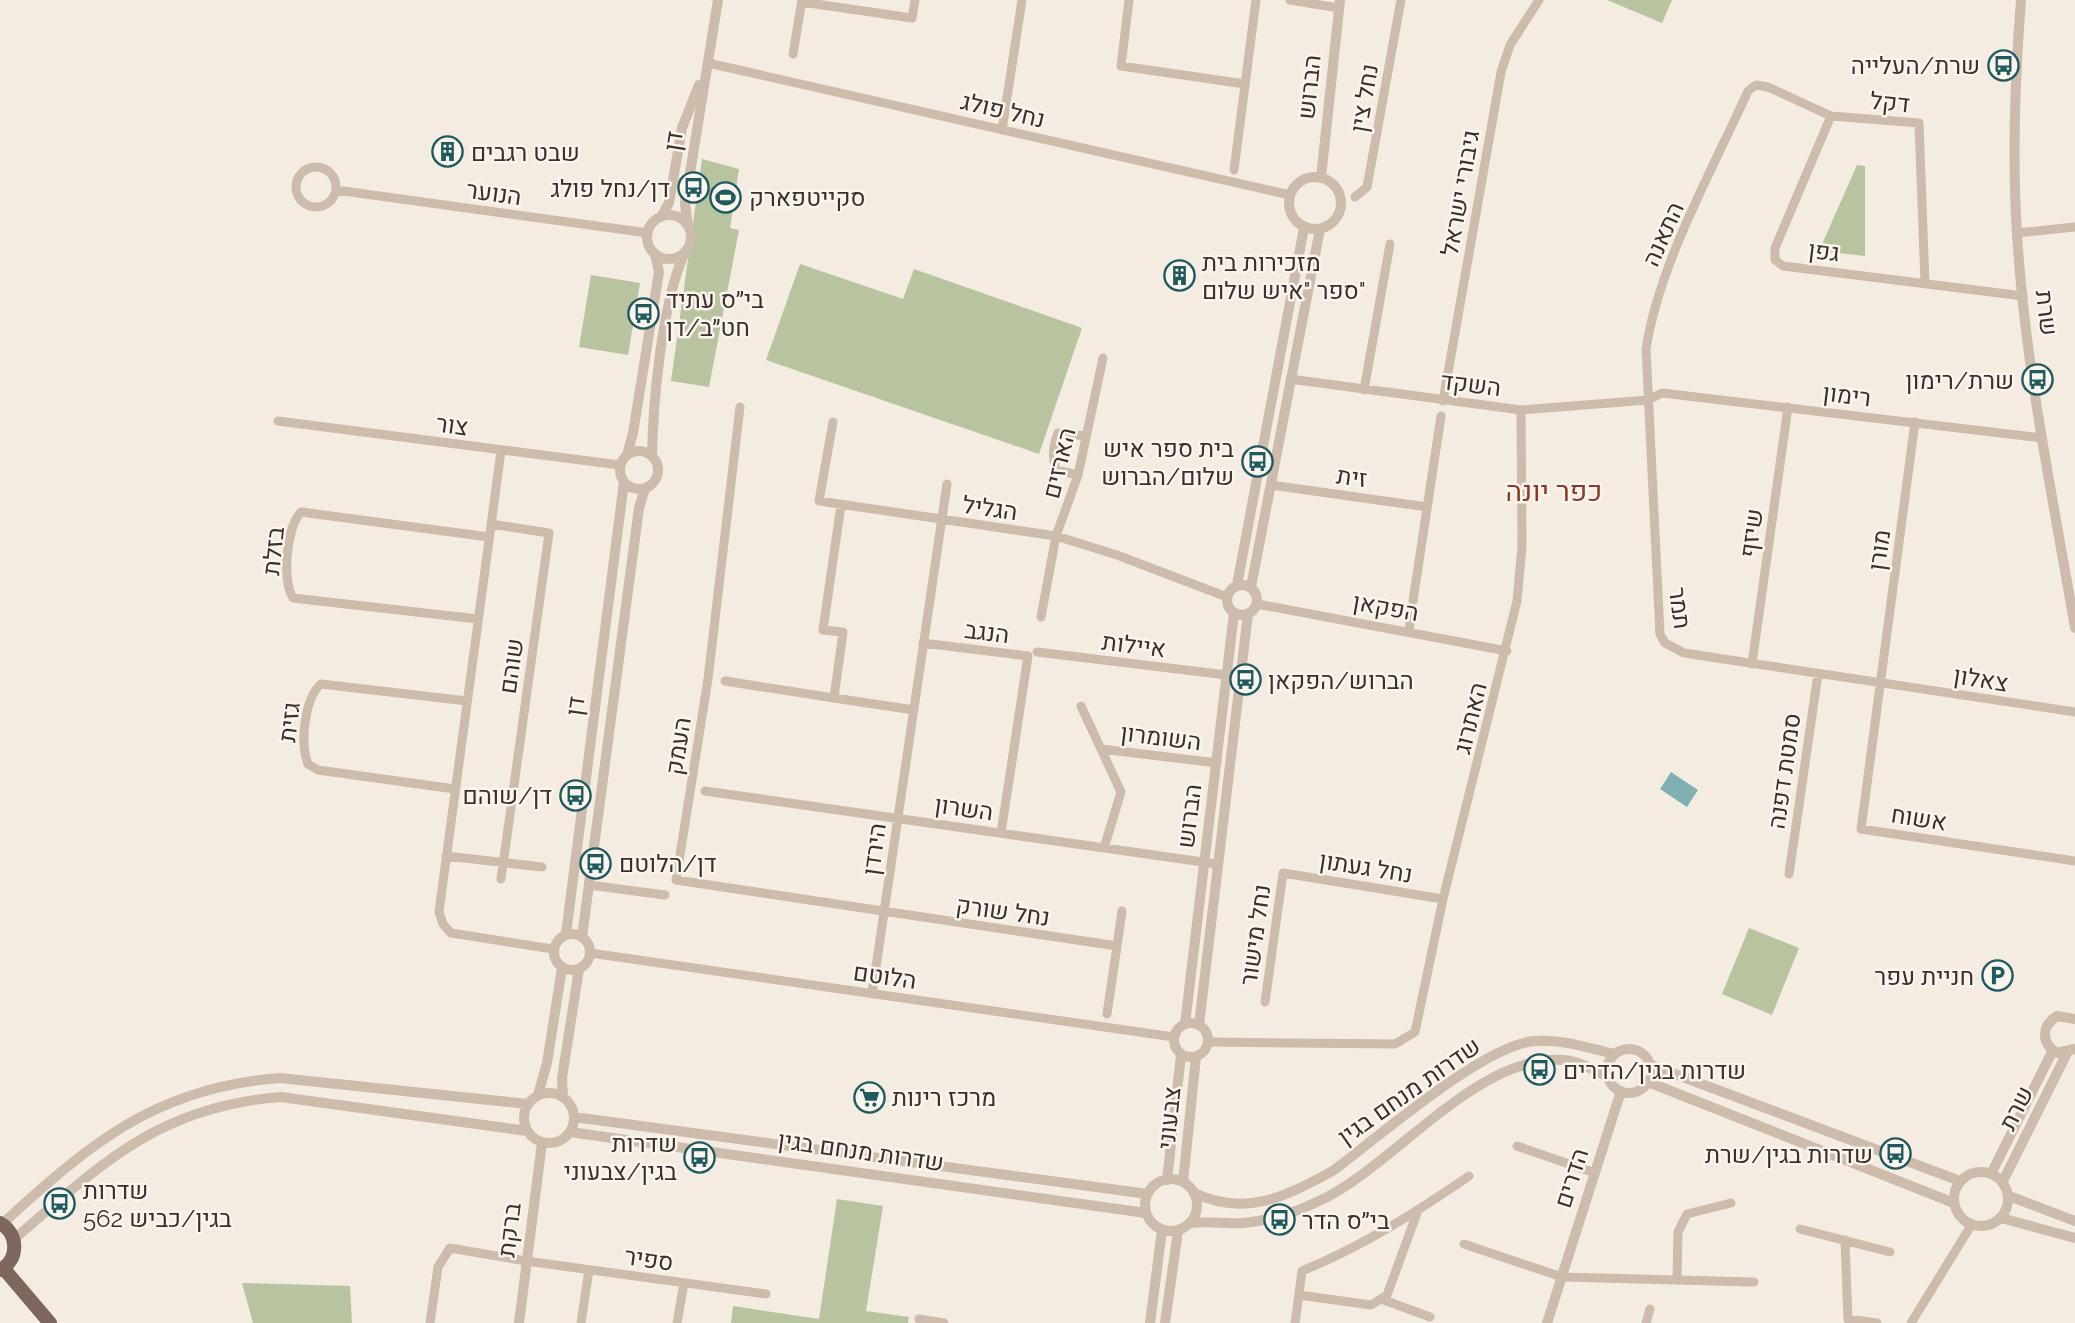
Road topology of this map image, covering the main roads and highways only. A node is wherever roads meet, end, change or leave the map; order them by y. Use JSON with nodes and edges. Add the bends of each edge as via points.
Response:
{"nodes":[{"id":1,"x":1,"y":1223,"type":"edge"},
{"id":2,"x":2,"y":1270,"type":"edge"},
{"id":3,"x":50,"y":1323,"type":"edge"}],
"edges":[{"from":1,"to":2,"type":"main road","via":[[13,1240],[14,1255]]},
{"from":2,"to":3,"type":"main road"}]}
